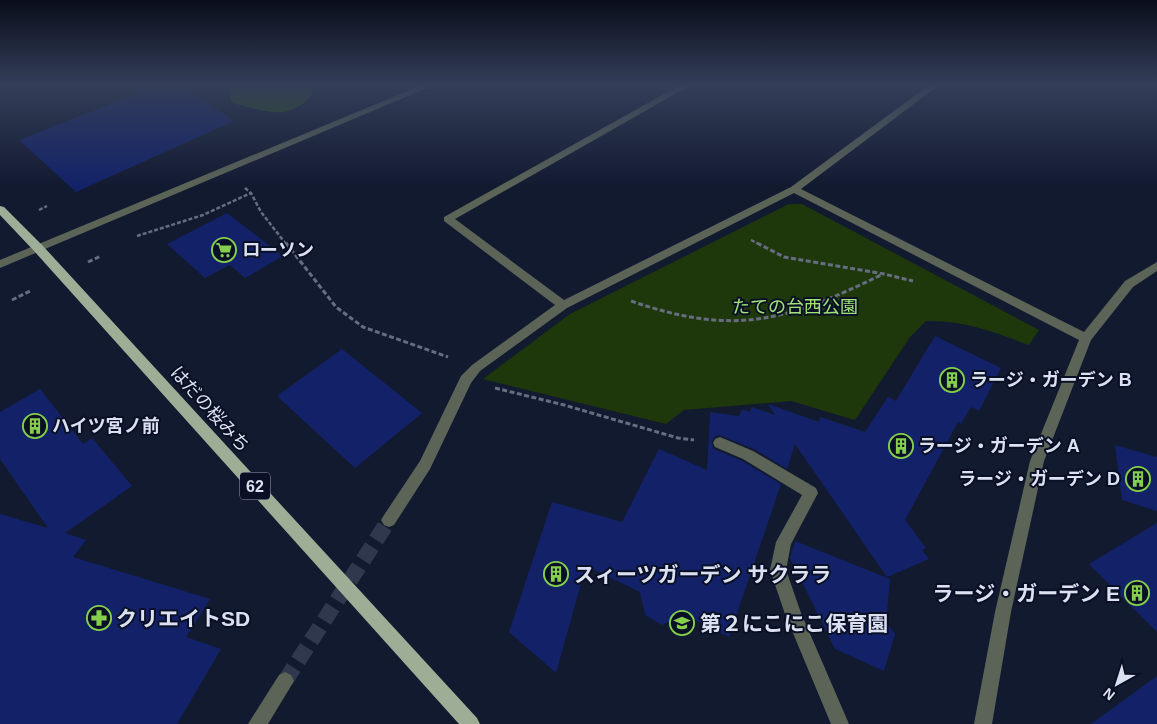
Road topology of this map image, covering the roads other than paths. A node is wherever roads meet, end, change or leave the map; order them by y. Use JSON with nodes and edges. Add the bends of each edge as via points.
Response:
{"nodes":[{"id":1,"x":349,"y":119,"type":"edge"},
{"id":2,"x":627,"y":119,"type":"edge"},
{"id":3,"x":890,"y":119,"type":"edge"},
{"id":4,"x":794,"y":190,"type":"junction"},
{"id":5,"x":0,"y":209,"type":"edge"},
{"id":6,"x":39,"y":249,"type":"junction"},
{"id":7,"x":0,"y":264,"type":"edge"},
{"id":8,"x":1157,"y":266,"type":"edge"},
{"id":9,"x":563,"y":305,"type":"junction"},
{"id":10,"x":1086,"y":338,"type":"junction"},
{"id":11,"x":720,"y":443,"type":"dead end"},
{"id":12,"x":390,"y":520,"type":"tunnel mouth"},
{"id":13,"x":285,"y":681,"type":"tunnel mouth"},
{"id":14,"x":257,"y":724,"type":"edge"},
{"id":15,"x":471,"y":724,"type":"edge"},
{"id":16,"x":840,"y":724,"type":"edge"},
{"id":17,"x":983,"y":724,"type":"edge"}],
"edges":[{"from":1,"to":6,"type":"street"},
{"from":2,"to":9,"type":"street","via":[[448,219]]},
{"from":3,"to":4,"type":"street"},
{"from":4,"to":9,"type":"street"},
{"from":4,"to":10,"type":"street"},
{"from":5,"to":6,"type":"main road","name":"はだの桜みち","number":"62"},
{"from":6,"to":7,"type":"street"},
{"from":6,"to":15,"type":"main road","name":"はだの桜みち","number":"62"},
{"from":8,"to":10,"type":"street","via":[[1128,284]]},
{"from":9,"to":12,"type":"street","via":[[476,368],[466,380],[425,465]]},
{"from":10,"to":17,"type":"street","via":[[1037,461],[1003,612]]},
{"from":11,"to":16,"type":"street","via":[[748,455],[811,493],[784,542],[778,570],[793,614]]},
{"from":13,"to":14,"type":"street"}]}
